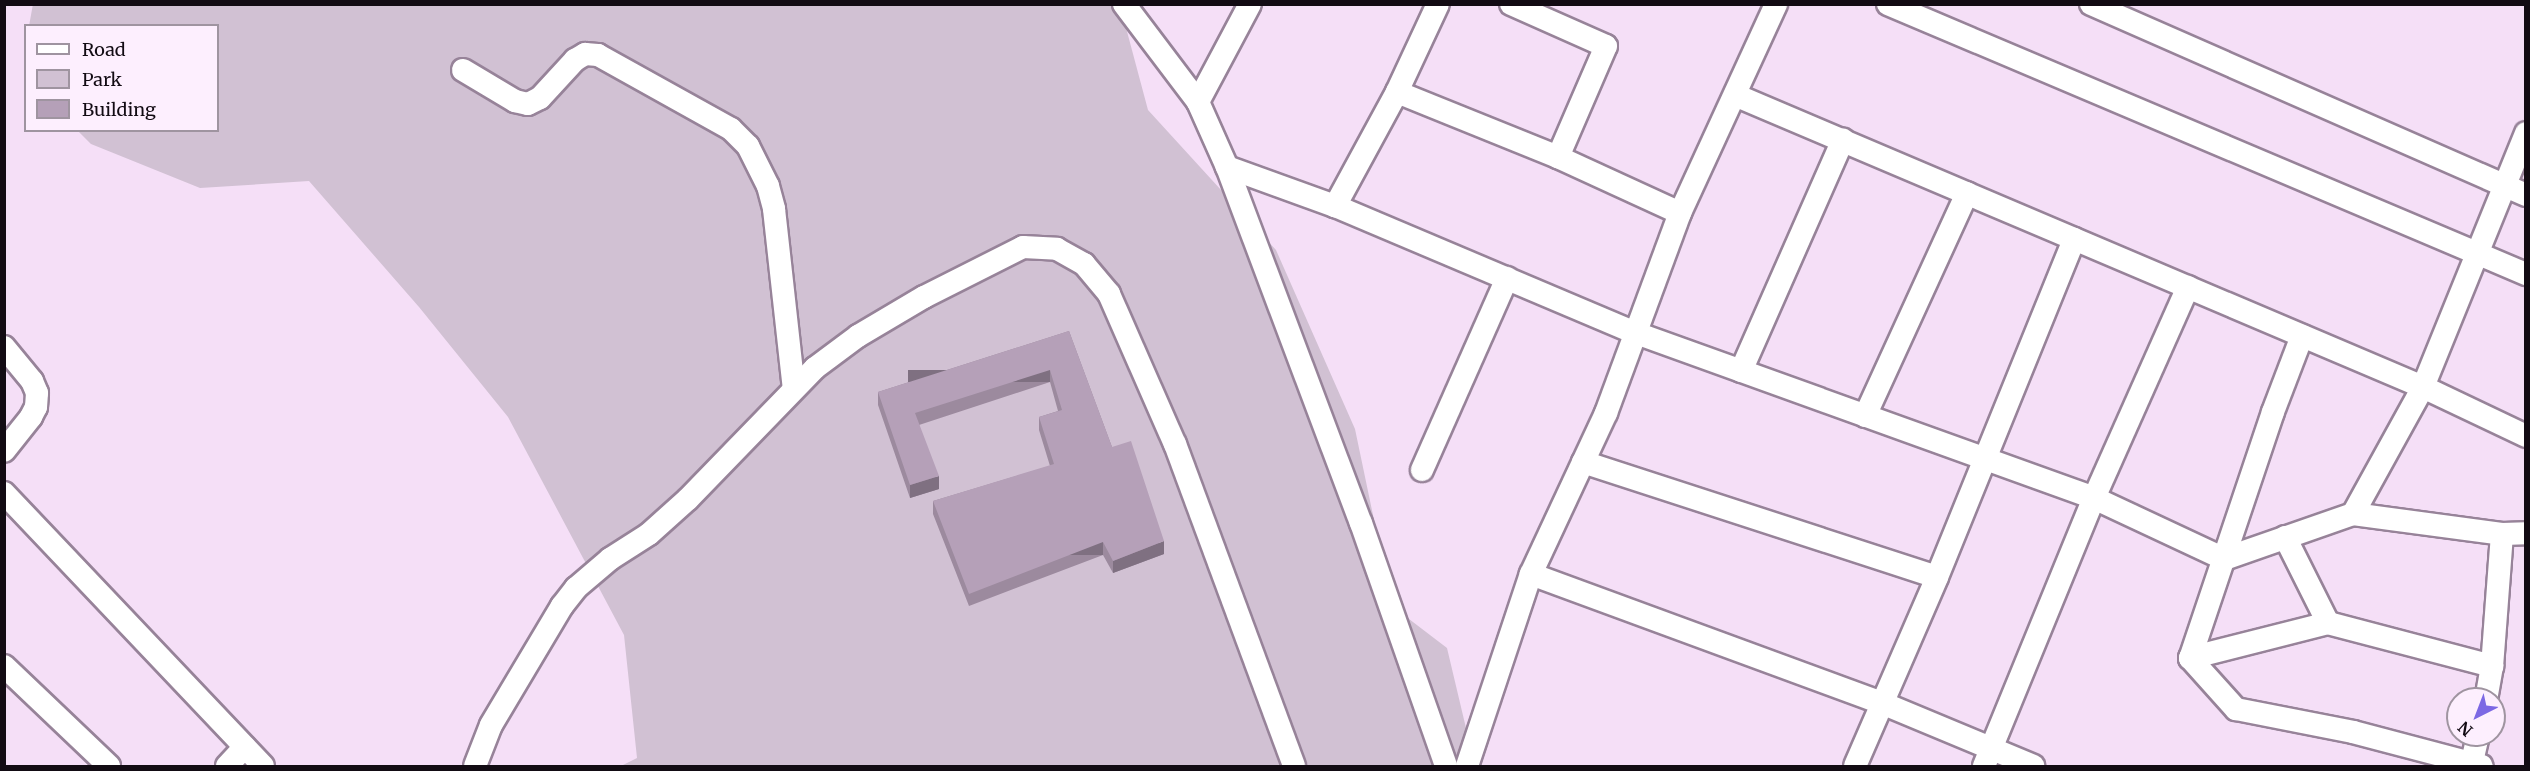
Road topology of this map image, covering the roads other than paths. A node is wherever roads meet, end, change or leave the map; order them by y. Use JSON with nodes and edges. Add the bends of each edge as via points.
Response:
{"nodes":[{"id":1,"x":1124,"y":4,"type":"edge"},
{"id":2,"x":1250,"y":4,"type":"edge"},
{"id":3,"x":1438,"y":4,"type":"edge"},
{"id":4,"x":1511,"y":4,"type":"edge"},
{"id":5,"x":1776,"y":4,"type":"edge"},
{"id":6,"x":1888,"y":4,"type":"edge"},
{"id":7,"x":2091,"y":4,"type":"edge"},
{"id":8,"x":464,"y":70,"type":"dead end"},
{"id":9,"x":1397,"y":92,"type":"junction"},
{"id":10,"x":1735,"y":95,"type":"junction"},
{"id":11,"x":1198,"y":102,"type":"junction"},
{"id":12,"x":2526,"y":133,"type":"edge"},
{"id":13,"x":1843,"y":140,"type":"junction"},
{"id":14,"x":1558,"y":157,"type":"junction"},
{"id":15,"x":1227,"y":166,"type":"junction"},
{"id":16,"x":2503,"y":184,"type":"junction"},
{"id":17,"x":1967,"y":193,"type":"junction"},
{"id":18,"x":2526,"y":195,"type":"edge"},
{"id":19,"x":1335,"y":206,"type":"junction"},
{"id":20,"x":1680,"y":213,"type":"junction"},
{"id":21,"x":2074,"y":239,"type":"junction"},
{"id":22,"x":2476,"y":252,"type":"junction"},
{"id":23,"x":2526,"y":274,"type":"edge"},
{"id":24,"x":1507,"y":278,"type":"junction"},
{"id":25,"x":2188,"y":287,"type":"junction"},
{"id":26,"x":1636,"y":333,"type":"junction"},
{"id":27,"x":2302,"y":336,"type":"junction"},
{"id":28,"x":4,"y":347,"type":"edge"},
{"id":29,"x":1741,"y":372,"type":"junction"},
{"id":30,"x":2423,"y":387,"type":"junction"},
{"id":31,"x":794,"y":389,"type":"junction"},
{"id":32,"x":1865,"y":416,"type":"junction"},
{"id":33,"x":2526,"y":436,"type":"edge"},
{"id":34,"x":4,"y":451,"type":"edge"},
{"id":35,"x":1983,"y":459,"type":"junction"},
{"id":36,"x":1583,"y":462,"type":"junction"},
{"id":37,"x":1422,"y":470,"type":"dead end"},
{"id":38,"x":4,"y":493,"type":"edge"},
{"id":39,"x":2094,"y":498,"type":"junction"},
{"id":40,"x":2353,"y":514,"type":"junction"},
{"id":41,"x":2526,"y":532,"type":"edge"},
{"id":42,"x":2502,"y":534,"type":"junction"},
{"id":43,"x":2285,"y":537,"type":"junction"},
{"id":44,"x":2224,"y":559,"type":"junction"},
{"id":45,"x":1531,"y":574,"type":"junction"},
{"id":46,"x":1937,"y":577,"type":"junction"},
{"id":47,"x":2328,"y":623,"type":"junction"},
{"id":48,"x":2190,"y":658,"type":"junction"},
{"id":49,"x":4,"y":666,"type":"edge"},
{"id":50,"x":2492,"y":666,"type":"junction"},
{"id":51,"x":2488,"y":687,"type":"edge"},
{"id":52,"x":1882,"y":703,"type":"junction"},
{"id":53,"x":245,"y":747,"type":"junction"},
{"id":54,"x":2477,"y":747,"type":"edge"},
{"id":55,"x":1988,"y":758,"type":"edge"},
{"id":56,"x":2475,"y":765,"type":"edge"},
{"id":57,"x":109,"y":766,"type":"edge"},
{"id":58,"x":227,"y":766,"type":"edge"},
{"id":59,"x":263,"y":766,"type":"edge"},
{"id":60,"x":474,"y":766,"type":"edge"},
{"id":61,"x":1294,"y":766,"type":"edge"},
{"id":62,"x":1446,"y":766,"type":"edge"},
{"id":63,"x":1467,"y":766,"type":"edge"},
{"id":64,"x":1855,"y":766,"type":"edge"},
{"id":65,"x":2033,"y":766,"type":"edge"}],
"edges":[{"from":1,"to":11,"type":"street"},
{"from":2,"to":11,"type":"street"},
{"from":3,"to":9,"type":"street"},
{"from":4,"to":14,"type":"street","via":[[1606,46]]},
{"from":5,"to":10,"type":"street"},
{"from":6,"to":22,"type":"street"},
{"from":7,"to":16,"type":"street"},
{"from":8,"to":31,"type":"street","via":[[514,101],[528,104],[540,98],[575,60],[585,54],[598,55],[736,135],[748,146],[768,186],[774,209]]},
{"from":9,"to":14,"type":"street"},
{"from":9,"to":19,"type":"street"},
{"from":10,"to":13,"type":"street"},
{"from":10,"to":20,"type":"street"},
{"from":11,"to":15,"type":"street"},
{"from":12,"to":16,"type":"street"},
{"from":13,"to":17,"type":"street"},
{"from":13,"to":29,"type":"street"},
{"from":14,"to":20,"type":"street"},
{"from":15,"to":19,"type":"street"},
{"from":15,"to":62,"type":"street","via":[[1388,596]]},
{"from":16,"to":18,"type":"street"},
{"from":16,"to":22,"type":"street"},
{"from":17,"to":21,"type":"street"},
{"from":17,"to":32,"type":"street"},
{"from":19,"to":24,"type":"street"},
{"from":20,"to":26,"type":"street"},
{"from":21,"to":25,"type":"street"},
{"from":21,"to":35,"type":"street"},
{"from":22,"to":23,"type":"street"},
{"from":22,"to":30,"type":"street"},
{"from":24,"to":26,"type":"street"},
{"from":24,"to":37,"type":"street"},
{"from":25,"to":27,"type":"street"},
{"from":25,"to":39,"type":"street"},
{"from":26,"to":29,"type":"street"},
{"from":26,"to":36,"type":"street"},
{"from":27,"to":30,"type":"street"},
{"from":27,"to":44,"type":"street"},
{"from":28,"to":34,"type":"street","via":[[37,393],[32,417]]},
{"from":29,"to":32,"type":"street"},
{"from":30,"to":33,"type":"street"},
{"from":30,"to":40,"type":"street"},
{"from":31,"to":60,"type":"street","via":[[688,499],[649,534],[610,559],[576,588],[491,725]]},
{"from":31,"to":61,"type":"street","via":[[858,336],[1023,247],[1057,249],[1084,264],[1109,294],[1175,444]]},
{"from":32,"to":35,"type":"street"},
{"from":35,"to":39,"type":"street"},
{"from":35,"to":46,"type":"street"},
{"from":36,"to":45,"type":"street"},
{"from":36,"to":46,"type":"street"},
{"from":38,"to":53,"type":"street"},
{"from":39,"to":44,"type":"street"},
{"from":39,"to":55,"type":"street"},
{"from":40,"to":42,"type":"street"},
{"from":40,"to":43,"type":"street"},
{"from":41,"to":42,"type":"street"},
{"from":42,"to":50,"type":"street"},
{"from":43,"to":44,"type":"street"},
{"from":43,"to":47,"type":"street"},
{"from":44,"to":48,"type":"street"},
{"from":45,"to":52,"type":"street"},
{"from":45,"to":63,"type":"street"},
{"from":46,"to":52,"type":"street"},
{"from":47,"to":48,"type":"street"},
{"from":47,"to":50,"type":"street"},
{"from":48,"to":56,"type":"street","via":[[2236,710],[2353,732]]},
{"from":49,"to":57,"type":"street"},
{"from":50,"to":51,"type":"street"},
{"from":52,"to":55,"type":"street"},
{"from":52,"to":64,"type":"street"},
{"from":53,"to":58,"type":"street"},
{"from":53,"to":59,"type":"street"},
{"from":54,"to":56,"type":"street"},
{"from":55,"to":65,"type":"street"}]}
